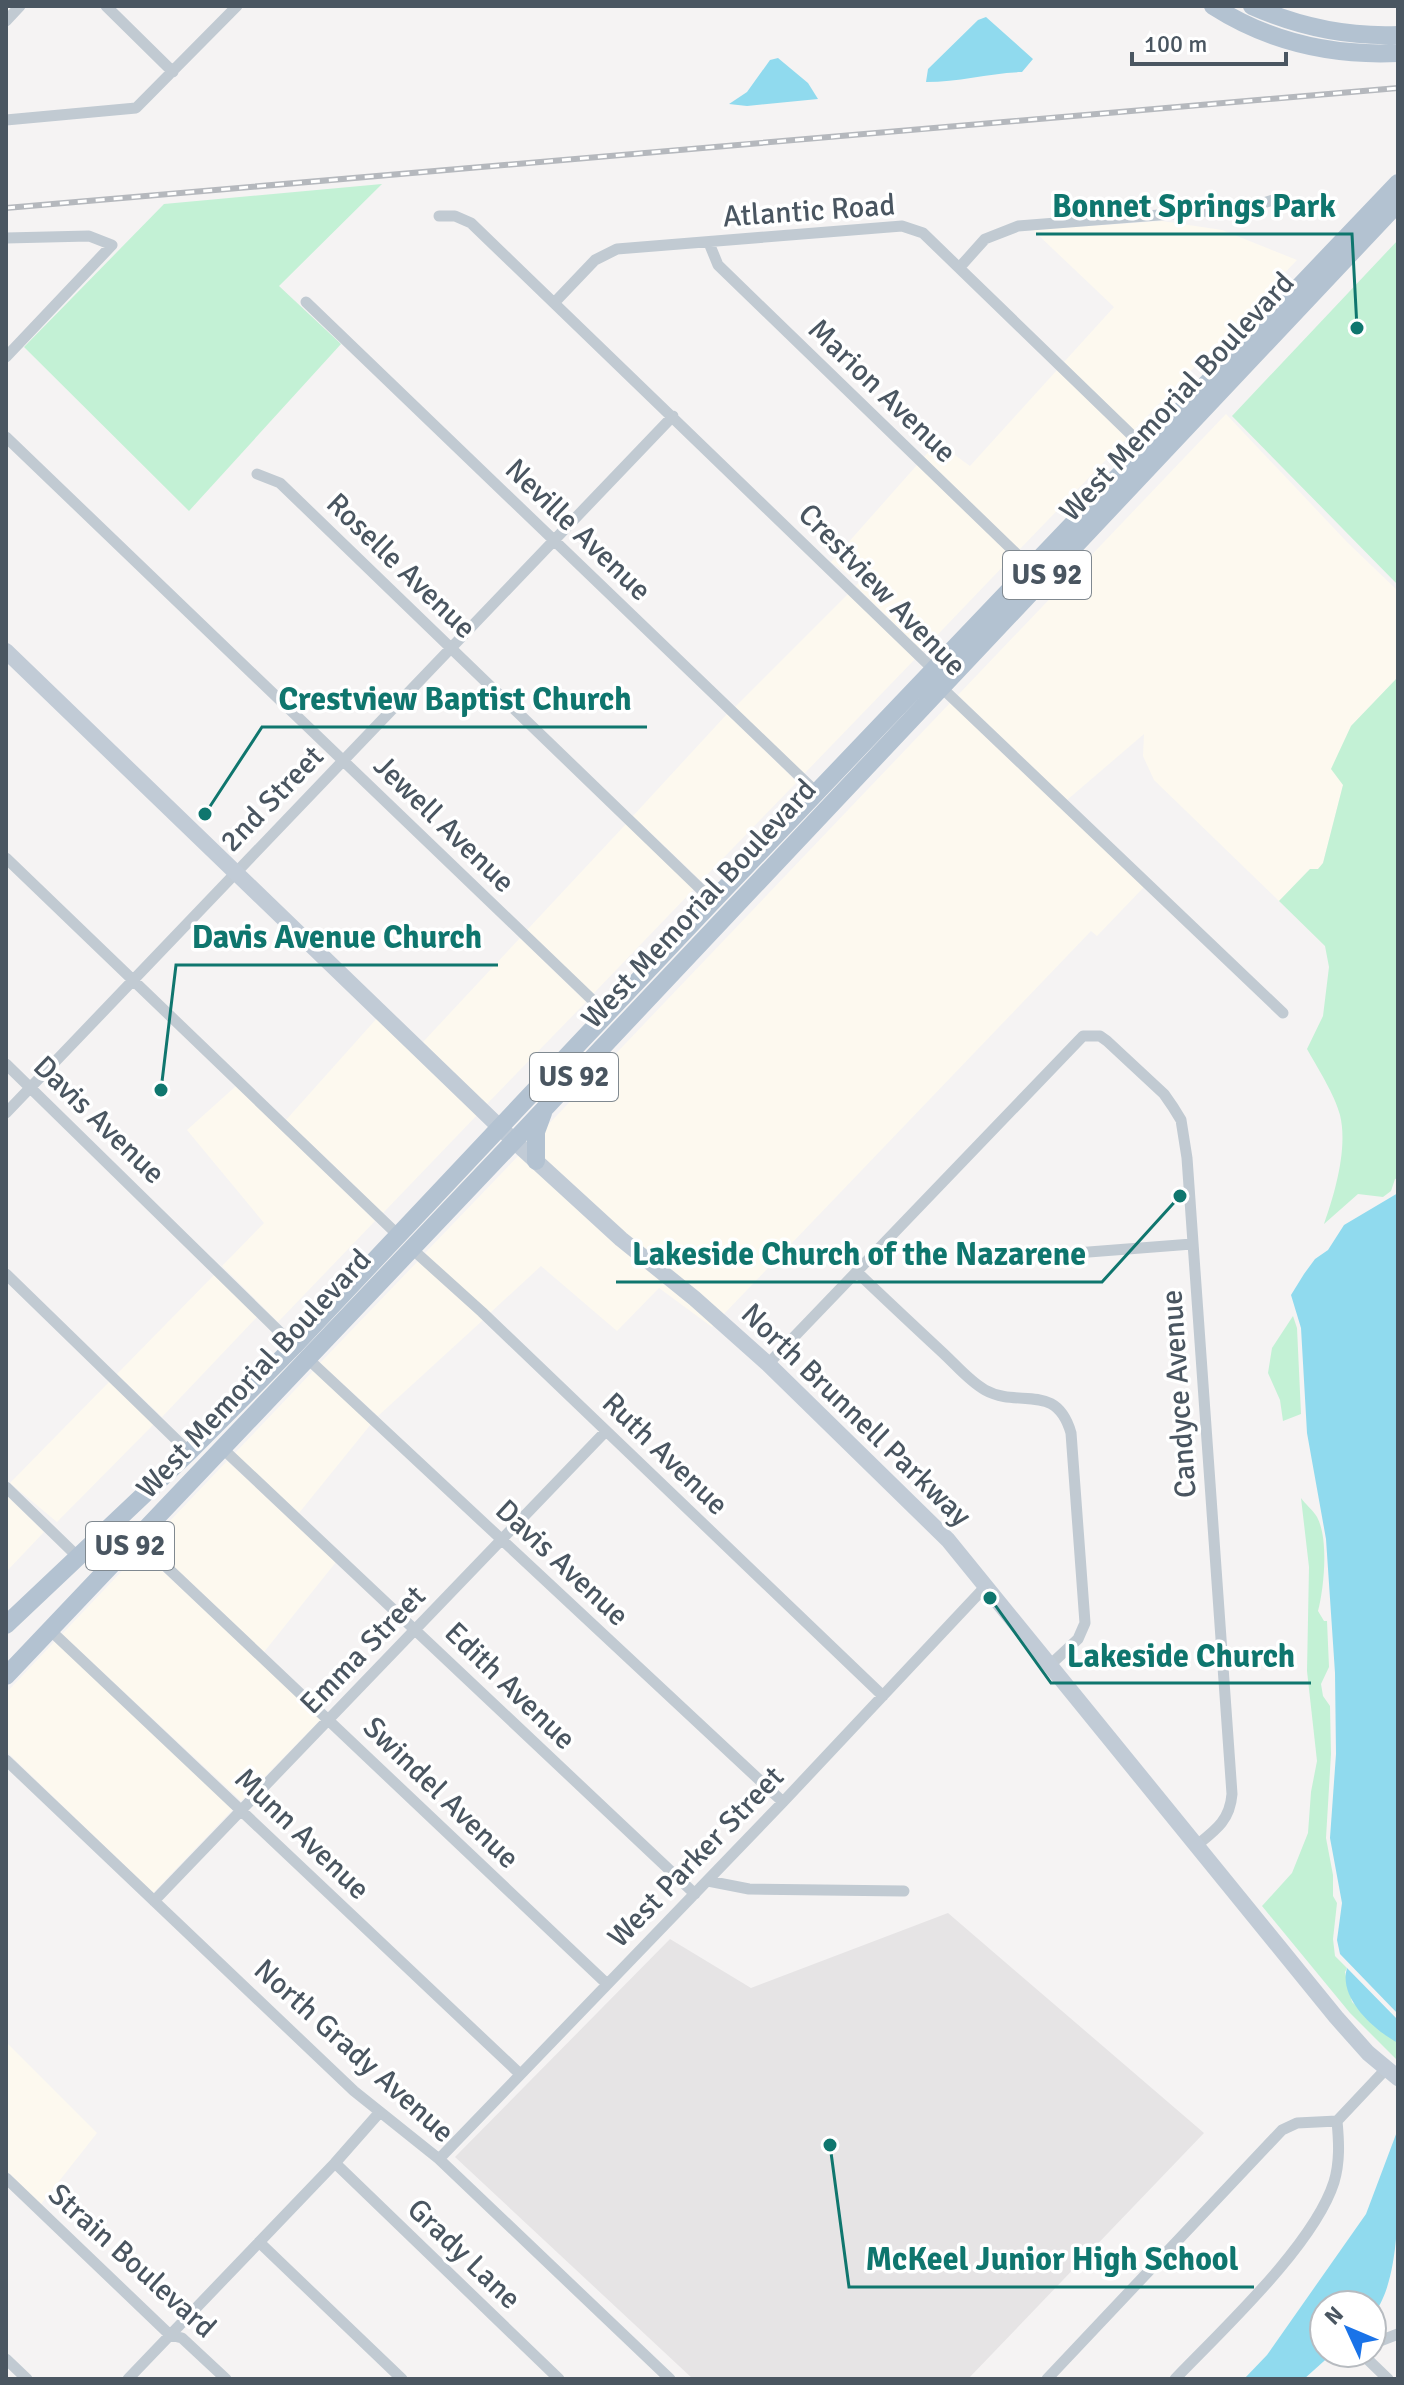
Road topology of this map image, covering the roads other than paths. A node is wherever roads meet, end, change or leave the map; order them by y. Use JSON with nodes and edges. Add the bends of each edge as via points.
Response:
{"nodes":[{"id":1,"x":20,"y":6,"type":"edge"},
{"id":2,"x":106,"y":6,"type":"edge"},
{"id":3,"x":237,"y":6,"type":"edge"},
{"id":4,"x":1213,"y":6,"type":"edge"},
{"id":5,"x":1230,"y":6,"type":"edge"},
{"id":6,"x":1255,"y":7,"type":"edge"},
{"id":7,"x":6,"y":21,"type":"edge"},
{"id":8,"x":1398,"y":35,"type":"edge"},
{"id":9,"x":1398,"y":53,"type":"edge"},
{"id":10,"x":173,"y":72,"type":"junction"},
{"id":11,"x":6,"y":120,"type":"edge"},
{"id":12,"x":1398,"y":183,"type":"edge"},
{"id":13,"x":1276,"y":199,"type":"dead end"},
{"id":14,"x":1398,"y":203,"type":"edge"},
{"id":15,"x":439,"y":216,"type":"dead end"},
{"id":16,"x":6,"y":238,"type":"edge"},
{"id":17,"x":709,"y":243,"type":"junction"},
{"id":18,"x":959,"y":268,"type":"junction"},
{"id":19,"x":306,"y":302,"type":"dead end"},
{"id":20,"x":554,"y":303,"type":"junction"},
{"id":21,"x":6,"y":357,"type":"edge"},
{"id":22,"x":673,"y":416,"type":"junction"},
{"id":23,"x":6,"y":437,"type":"edge"},
{"id":24,"x":1151,"y":454,"type":"junction"},
{"id":25,"x":257,"y":474,"type":"dead end"},
{"id":26,"x":554,"y":541,"type":"junction"},
{"id":27,"x":1039,"y":572,"type":"junction"},
{"id":28,"x":451,"y":647,"type":"junction"},
{"id":29,"x":6,"y":651,"type":"edge"},
{"id":30,"x":938,"y":679,"type":"junction"},
{"id":31,"x":343,"y":760,"type":"junction"},
{"id":32,"x":817,"y":793,"type":"junction"},
{"id":33,"x":6,"y":858,"type":"edge"},
{"id":34,"x":235,"y":872,"type":"junction"},
{"id":35,"x":719,"y":908,"type":"junction"},
{"id":36,"x":132,"y":979,"type":"junction"},
{"id":37,"x":1283,"y":1013,"type":"dead end"},
{"id":38,"x":607,"y":1014,"type":"junction"},
{"id":39,"x":6,"y":1064,"type":"edge"},
{"id":40,"x":31,"y":1089,"type":"junction"},
{"id":41,"x":546,"y":1108,"type":"junction"},
{"id":42,"x":6,"y":1113,"type":"edge"},
{"id":43,"x":500,"y":1126,"type":"junction"},
{"id":44,"x":514,"y":1141,"type":"junction"},
{"id":45,"x":536,"y":1161,"type":"junction"},
{"id":46,"x":405,"y":1242,"type":"junction"},
{"id":47,"x":1192,"y":1244,"type":"junction"},
{"id":48,"x":1063,"y":1254,"type":"dead end"},
{"id":49,"x":857,"y":1272,"type":"junction"},
{"id":50,"x":6,"y":1274,"type":"edge"},
{"id":51,"x":301,"y":1352,"type":"junction"},
{"id":52,"x":768,"y":1364,"type":"junction"},
{"id":53,"x":606,"y":1431,"type":"junction"},
{"id":54,"x":222,"y":1448,"type":"junction"},
{"id":55,"x":189,"y":1452,"type":"junction"},
{"id":56,"x":6,"y":1487,"type":"edge"},
{"id":57,"x":137,"y":1539,"type":"junction"},
{"id":58,"x":502,"y":1539,"type":"junction"},
{"id":59,"x":77,"y":1556,"type":"junction"},
{"id":60,"x":985,"y":1587,"type":"junction"},
{"id":61,"x":6,"y":1625,"type":"edge"},
{"id":62,"x":50,"y":1630,"type":"junction"},
{"id":63,"x":417,"y":1630,"type":"junction"},
{"id":64,"x":1050,"y":1665,"type":"junction"},
{"id":65,"x":6,"y":1676,"type":"edge"},
{"id":66,"x":883,"y":1696,"type":"junction"},
{"id":67,"x":329,"y":1720,"type":"junction"},
{"id":68,"x":6,"y":1760,"type":"edge"},
{"id":69,"x":783,"y":1802,"type":"junction"},
{"id":70,"x":241,"y":1809,"type":"junction"},
{"id":71,"x":1197,"y":1845,"type":"junction"},
{"id":72,"x":708,"y":1881,"type":"junction"},
{"id":73,"x":904,"y":1891,"type":"dead end"},
{"id":74,"x":695,"y":1894,"type":"junction"},
{"id":75,"x":154,"y":1901,"type":"junction"},
{"id":76,"x":607,"y":1984,"type":"junction"},
{"id":77,"x":520,"y":2074,"type":"junction"},
{"id":78,"x":1392,"y":2074,"type":"edge"},
{"id":79,"x":379,"y":2113,"type":"junction"},
{"id":80,"x":1337,"y":2121,"type":"junction"},
{"id":81,"x":439,"y":2159,"type":"junction"},
{"id":82,"x":335,"y":2163,"type":"junction"},
{"id":83,"x":6,"y":2178,"type":"edge"},
{"id":84,"x":259,"y":2242,"type":"junction"},
{"id":85,"x":170,"y":2335,"type":"junction"},
{"id":86,"x":6,"y":2359,"type":"edge"},
{"id":87,"x":1056,"y":2376,"type":"edge"},
{"id":88,"x":556,"y":2378,"type":"edge"},
{"id":89,"x":27,"y":2379,"type":"edge"},
{"id":90,"x":128,"y":2379,"type":"edge"},
{"id":91,"x":226,"y":2379,"type":"edge"},
{"id":92,"x":402,"y":2379,"type":"edge"},
{"id":93,"x":670,"y":2379,"type":"edge"},
{"id":94,"x":1175,"y":2379,"type":"edge"}],
"edges":[{"from":1,"to":7,"type":"street"},
{"from":2,"to":10,"type":"street"},
{"from":3,"to":10,"type":"street"},
{"from":4,"to":9,"type":"main road","via":[[1282,39],[1347,53]]},
{"from":5,"to":6,"type":"main road"},
{"from":6,"to":8,"type":"main road","via":[[1335,32]]},
{"from":10,"to":11,"type":"street","via":[[136,108]]},
{"from":12,"to":24,"type":"main road","name":"West Memorial Boulevard","number":"US 92","via":[[1227,362]]},
{"from":13,"to":18,"type":"street","via":[[1248,208],[1018,226],[985,239]]},
{"from":14,"to":24,"type":"main road","name":"West Memorial Boulevard","number":"US 92"},
{"from":15,"to":20,"type":"street","name":"Crestview Avenue","via":[[471,223]]},
{"from":16,"to":21,"type":"street","via":[[89,236],[112,245]]},
{"from":17,"to":18,"type":"street","name":"Atlantic Road","via":[[902,226],[923,233]]},
{"from":17,"to":20,"type":"street","name":"Atlantic Road","via":[[603,254]]},
{"from":17,"to":27,"type":"street","name":"Marion Avenue","via":[[718,265]]},
{"from":18,"to":24,"type":"street","name":"Atlantic Road"},
{"from":19,"to":26,"type":"street","name":"Neville Avenue"},
{"from":20,"to":22,"type":"street","name":"Crestview Avenue"},
{"from":22,"to":26,"type":"street","name":"2nd Street"},
{"from":22,"to":30,"type":"street","name":"Crestview Avenue"},
{"from":23,"to":31,"type":"street","name":"Jewell Avenue"},
{"from":24,"to":27,"type":"main road","name":"West Memorial Boulevard","number":"US 92"},
{"from":25,"to":28,"type":"street","name":"Roselle Avenue","via":[[280,483]]},
{"from":26,"to":28,"type":"street","name":"2nd Street"},
{"from":26,"to":32,"type":"street","name":"Neville Avenue"},
{"from":27,"to":30,"type":"main road","name":"West Memorial Boulevard","number":"US 92"},
{"from":28,"to":31,"type":"street","name":"2nd Street"},
{"from":28,"to":35,"type":"street","name":"Roselle Avenue"},
{"from":29,"to":34,"type":"street","name":"North Brunnell Parkway"},
{"from":30,"to":32,"type":"main road","name":"West Memorial Boulevard","number":"US 92"},
{"from":30,"to":35,"type":"main road","name":"West Memorial Boulevard","number":"US 92"},
{"from":30,"to":37,"type":"street","name":"Crestview Avenue"},
{"from":31,"to":34,"type":"street","name":"2nd Street"},
{"from":31,"to":38,"type":"street","name":"Jewell Avenue"},
{"from":32,"to":35,"type":"main road","name":"West Memorial Boulevard","number":"US 92","via":[[742,871]]},
{"from":33,"to":36,"type":"street","name":"Ruth Avenue"},
{"from":34,"to":36,"type":"street","name":"2nd Street"},
{"from":34,"to":43,"type":"street","name":"North Brunnell Parkway"},
{"from":35,"to":38,"type":"main road","name":"West Memorial Boulevard","number":"US 92"},
{"from":35,"to":41,"type":"main road","name":"West Memorial Boulevard","number":"US 92","via":[[696,947]]},
{"from":36,"to":40,"type":"street","name":"2nd Street"},
{"from":36,"to":46,"type":"street","name":"Ruth Avenue"},
{"from":38,"to":43,"type":"main road","name":"West Memorial Boulevard","number":"US 92"},
{"from":39,"to":40,"type":"street","name":"Davis Avenue"},
{"from":40,"to":42,"type":"street","name":"2nd Street"},
{"from":40,"to":51,"type":"street","name":"Davis Avenue"},
{"from":41,"to":44,"type":"main road","name":"West Memorial Boulevard","number":"US 92"},
{"from":41,"to":45,"type":"main road","via":[[536,1132]]},
{"from":43,"to":44,"type":"street","name":"North Brunnell Parkway"},
{"from":43,"to":46,"type":"main road","name":"West Memorial Boulevard","number":"US 92"},
{"from":44,"to":45,"type":"street","name":"North Brunnell Parkway"},
{"from":44,"to":46,"type":"main road","name":"West Memorial Boulevard","number":"US 92"},
{"from":45,"to":52,"type":"street","name":"North Brunnell Parkway"},
{"from":46,"to":51,"type":"main road","name":"West Memorial Boulevard","number":"US 92"},
{"from":46,"to":51,"type":"main road","name":"West Memorial Boulevard","number":"US 92","via":[[316,1323]]},
{"from":46,"to":53,"type":"street","name":"Ruth Avenue"},
{"from":47,"to":48,"type":"street"},
{"from":47,"to":49,"type":"street","name":"Candyce Avenue","via":[[1181,1120],[1164,1094],[1107,1041],[1091,1034],[1076,1041]]},
{"from":47,"to":71,"type":"street","name":"Candyce Avenue","via":[[1232,1794],[1225,1822]]},
{"from":49,"to":52,"type":"street"},
{"from":49,"to":64,"type":"street","via":[[977,1384],[1006,1397],[1049,1401],[1068,1421],[1085,1623],[1078,1639]]},
{"from":50,"to":55,"type":"street"},
{"from":51,"to":54,"type":"main road","name":"West Memorial Boulevard","number":"US 92","via":[[284,1382]]},
{"from":51,"to":55,"type":"main road","name":"West Memorial Boulevard","number":"US 92"},
{"from":51,"to":58,"type":"street","name":"Davis Avenue"},
{"from":52,"to":60,"type":"street","name":"North Brunnell Parkway","via":[[948,1540]]},
{"from":53,"to":58,"type":"street","name":"Emma Street"},
{"from":53,"to":66,"type":"street","name":"Ruth Avenue"},
{"from":54,"to":57,"type":"main road","name":"West Memorial Boulevard","number":"US 92"},
{"from":54,"to":63,"type":"street","name":"Edith Avenue"},
{"from":55,"to":59,"type":"main road","number":"US 92"},
{"from":56,"to":59,"type":"street"},
{"from":57,"to":62,"type":"main road","name":"West Memorial Boulevard","number":"US 92"},
{"from":57,"to":67,"type":"street","name":"Swindel Avenue"},
{"from":58,"to":63,"type":"street","name":"Emma Street"},
{"from":58,"to":69,"type":"street","name":"Davis Avenue"},
{"from":59,"to":61,"type":"main road","number":"US 92"},
{"from":60,"to":64,"type":"street","name":"North Brunnell Parkway"},
{"from":60,"to":66,"type":"street","name":"West Parker Street"},
{"from":62,"to":65,"type":"main road","name":"West Memorial Boulevard","number":"US 92"},
{"from":62,"to":70,"type":"street","name":"Munn Avenue"},
{"from":63,"to":67,"type":"street","name":"Emma Street"},
{"from":63,"to":74,"type":"street","name":"Edith Avenue"},
{"from":64,"to":71,"type":"street","name":"North Brunnell Parkway"},
{"from":66,"to":69,"type":"street","name":"West Parker Street"},
{"from":67,"to":70,"type":"street","name":"Emma Street"},
{"from":67,"to":76,"type":"street","name":"Swindel Avenue"},
{"from":68,"to":75,"type":"street","name":"North Grady Avenue"},
{"from":69,"to":72,"type":"street","name":"West Parker Street"},
{"from":70,"to":75,"type":"street","name":"Emma Street"},
{"from":70,"to":77,"type":"street","name":"Munn Avenue"},
{"from":71,"to":78,"type":"street","name":"North Brunnell Parkway","via":[[1336,2017]]},
{"from":72,"to":73,"type":"street","via":[[749,1889]]},
{"from":72,"to":74,"type":"street","name":"West Parker Street"},
{"from":74,"to":76,"type":"street","name":"West Parker Street"},
{"from":75,"to":79,"type":"street","name":"North Grady Avenue"},
{"from":76,"to":77,"type":"street","name":"West Parker Street"},
{"from":77,"to":81,"type":"street","name":"West Parker Street"},
{"from":78,"to":80,"type":"street"},
{"from":79,"to":81,"type":"street","name":"North Grady Avenue"},
{"from":79,"to":82,"type":"street"},
{"from":80,"to":87,"type":"street","via":[[1297,2123],[1282,2130]]},
{"from":80,"to":94,"type":"street","via":[[1338,2167],[1327,2199],[1260,2290]]},
{"from":81,"to":93,"type":"street","name":"North Grady Avenue"},
{"from":82,"to":84,"type":"street"},
{"from":82,"to":88,"type":"street","name":"Grady Lane"},
{"from":83,"to":85,"type":"street","name":"Strain Boulevard"},
{"from":84,"to":85,"type":"street"},
{"from":84,"to":92,"type":"street"},
{"from":85,"to":90,"type":"street"},
{"from":85,"to":91,"type":"street","name":"Strain Boulevard","via":[[182,2338]]},
{"from":86,"to":89,"type":"street"}]}
